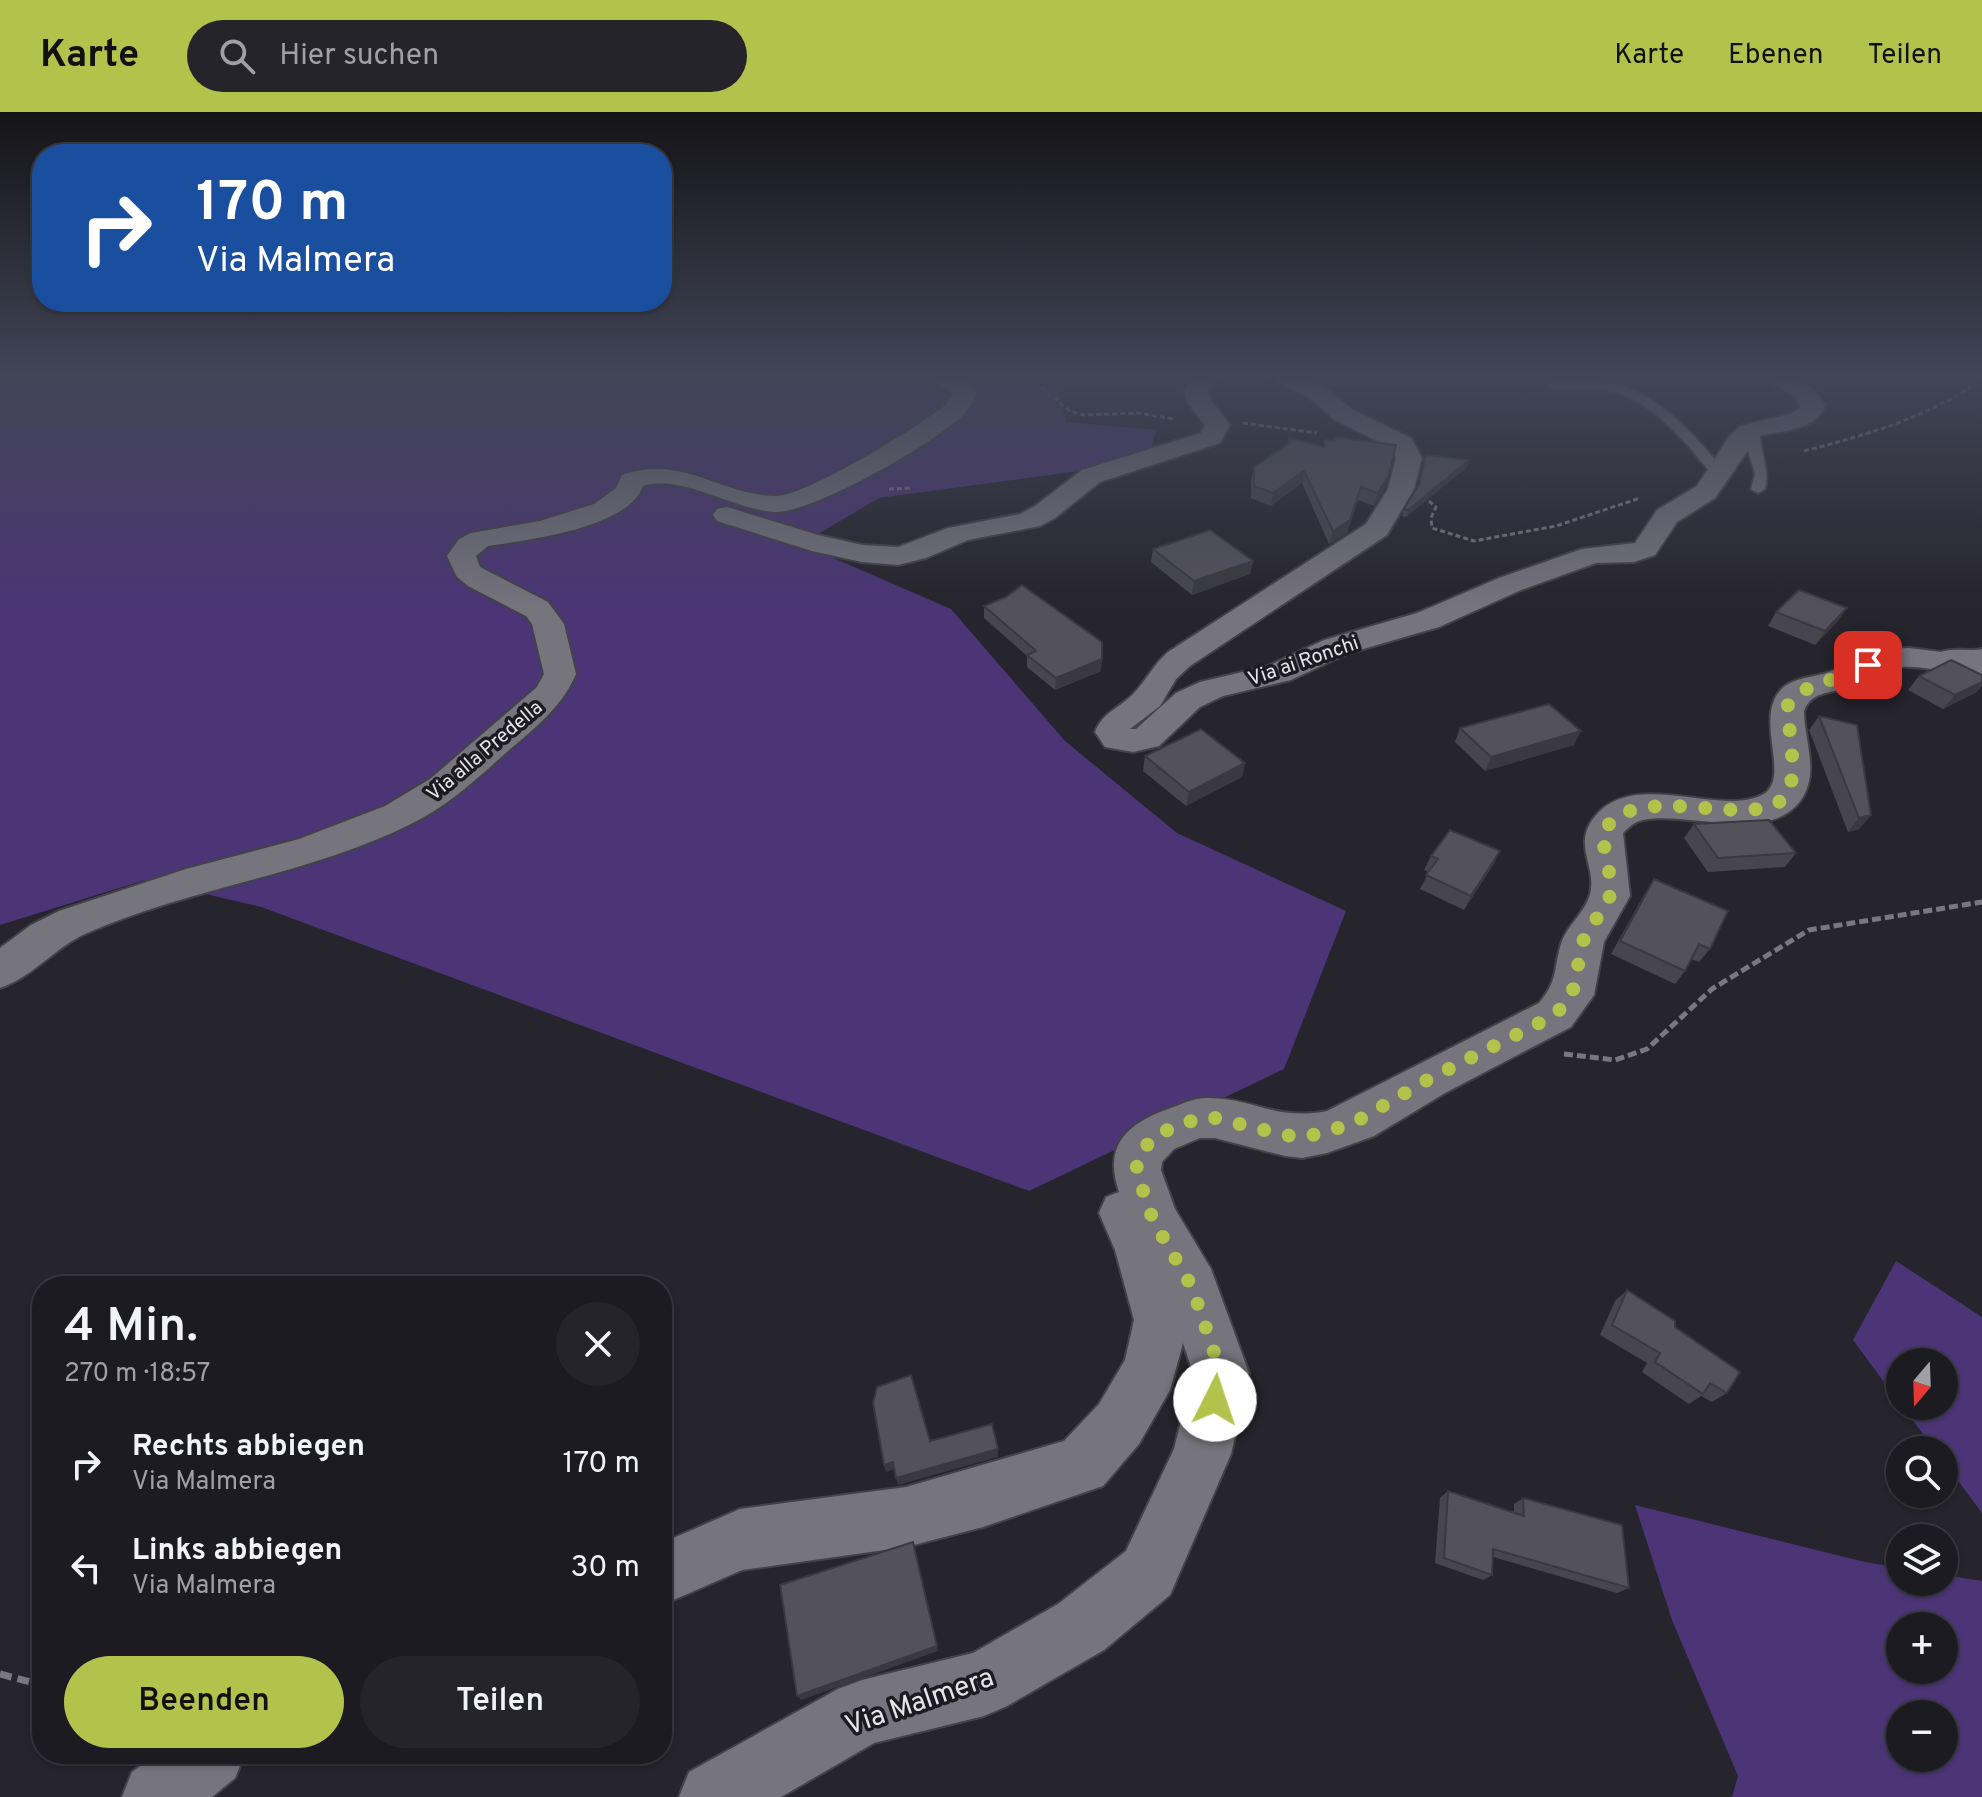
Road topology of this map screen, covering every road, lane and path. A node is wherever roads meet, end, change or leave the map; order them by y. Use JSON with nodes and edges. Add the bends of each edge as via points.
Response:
{"nodes":[{"id":1,"x":882,"y":456,"type":"edge"},
{"id":2,"x":1158,"y":456,"type":"edge"},
{"id":3,"x":1702,"y":456,"type":"edge"},
{"id":4,"x":1730,"y":456,"type":"edge"},
{"id":5,"x":1754,"y":456,"type":"edge"},
{"id":6,"x":1786,"y":456,"type":"edge"},
{"id":7,"x":1409,"y":458,"type":"joint"},
{"id":8,"x":1762,"y":474,"type":"junction"},
{"id":9,"x":1713,"y":484,"type":"junction"},
{"id":10,"x":1758,"y":489,"type":"dead end"},
{"id":11,"x":628,"y":491,"type":"junction"},
{"id":12,"x":1982,"y":654,"type":"edge"},
{"id":13,"x":1903,"y":658,"type":"junction"},
{"id":14,"x":1982,"y":667,"type":"edge"},
{"id":15,"x":1982,"y":902,"type":"edge"},
{"id":16,"x":0,"y":971,"type":"edge"},
{"id":17,"x":1508,"y":1038,"type":"junction"},
{"id":18,"x":1137,"y":1161,"type":"junction"},
{"id":19,"x":672,"y":1570,"type":"edge"},
{"id":20,"x":0,"y":1674,"type":"edge"},
{"id":21,"x":32,"y":1682,"type":"edge"},
{"id":22,"x":198,"y":1764,"type":"edge"},
{"id":23,"x":157,"y":1797,"type":"edge"},
{"id":24,"x":714,"y":1797,"type":"edge"}],
"edges":[{"from":1,"to":11,"type":"street","name":"Via alla Predella","via":[[793,502],[767,503],[656,475],[638,477],[627,485]]},
{"from":2,"to":11,"type":"street","via":[[1091,476],[1035,518],[954,535],[899,556],[841,548],[755,527],[695,503]]},
{"from":3,"to":9,"type":"lane"},
{"from":4,"to":9,"type":"street","name":"Via ai Ronchi"},
{"from":5,"to":8,"type":"lane"},
{"from":6,"to":8,"type":"path","via":[[1779,473]]},
{"from":7,"to":9,"type":"path","via":[[1422,494],[1436,507],[1432,528],[1474,541],[1556,526],[1651,496]]},
{"from":7,"to":9,"type":"street","name":"Via ai Ronchi","via":[[1401,489],[1377,529],[1179,659],[1141,706],[1115,724],[1112,735],[1124,741],[1147,738],[1188,700],[1212,689],[1279,673],[1335,647],[1428,620],[1592,555],[1645,549],[1667,516]]},
{"from":8,"to":10,"type":"lane"},
{"from":11,"to":16,"type":"street","name":"Via alla Predella","via":[[590,515],[481,539],[463,550],[461,562],[467,571],[543,615],[560,674],[541,704],[443,788],[398,815],[309,850],[200,879],[73,922]]},
{"from":12,"to":13,"type":"lane","via":[[1906,652]]},
{"from":13,"to":14,"type":"street"},
{"from":13,"to":17,"type":"street","via":[[1875,662],[1851,676],[1796,693],[1787,707],[1791,782],[1777,802],[1736,810],[1642,807],[1612,819],[1602,835],[1610,896],[1583,941],[1572,995],[1555,1015]]},
{"from":15,"to":17,"type":"path","via":[[1809,930],[1712,989],[1647,1049],[1615,1060],[1576,1057]]},
{"from":17,"to":18,"type":"street","via":[[1357,1121],[1327,1132],[1302,1137],[1199,1118],[1157,1134]]},
{"from":18,"to":19,"type":"street","via":[[1120,1169],[1115,1196],[1141,1250],[1161,1320],[1150,1370],[1119,1424],[1082,1465],[906,1517],[740,1540]]},
{"from":18,"to":24,"type":"street","name":"Via Malmera","via":[[1153,1220],[1192,1287],[1221,1373],[1202,1454],[1148,1573],[1081,1627],[984,1683],[862,1713]]},
{"from":20,"to":21,"type":"path"},
{"from":22,"to":23,"type":"street"}]}
